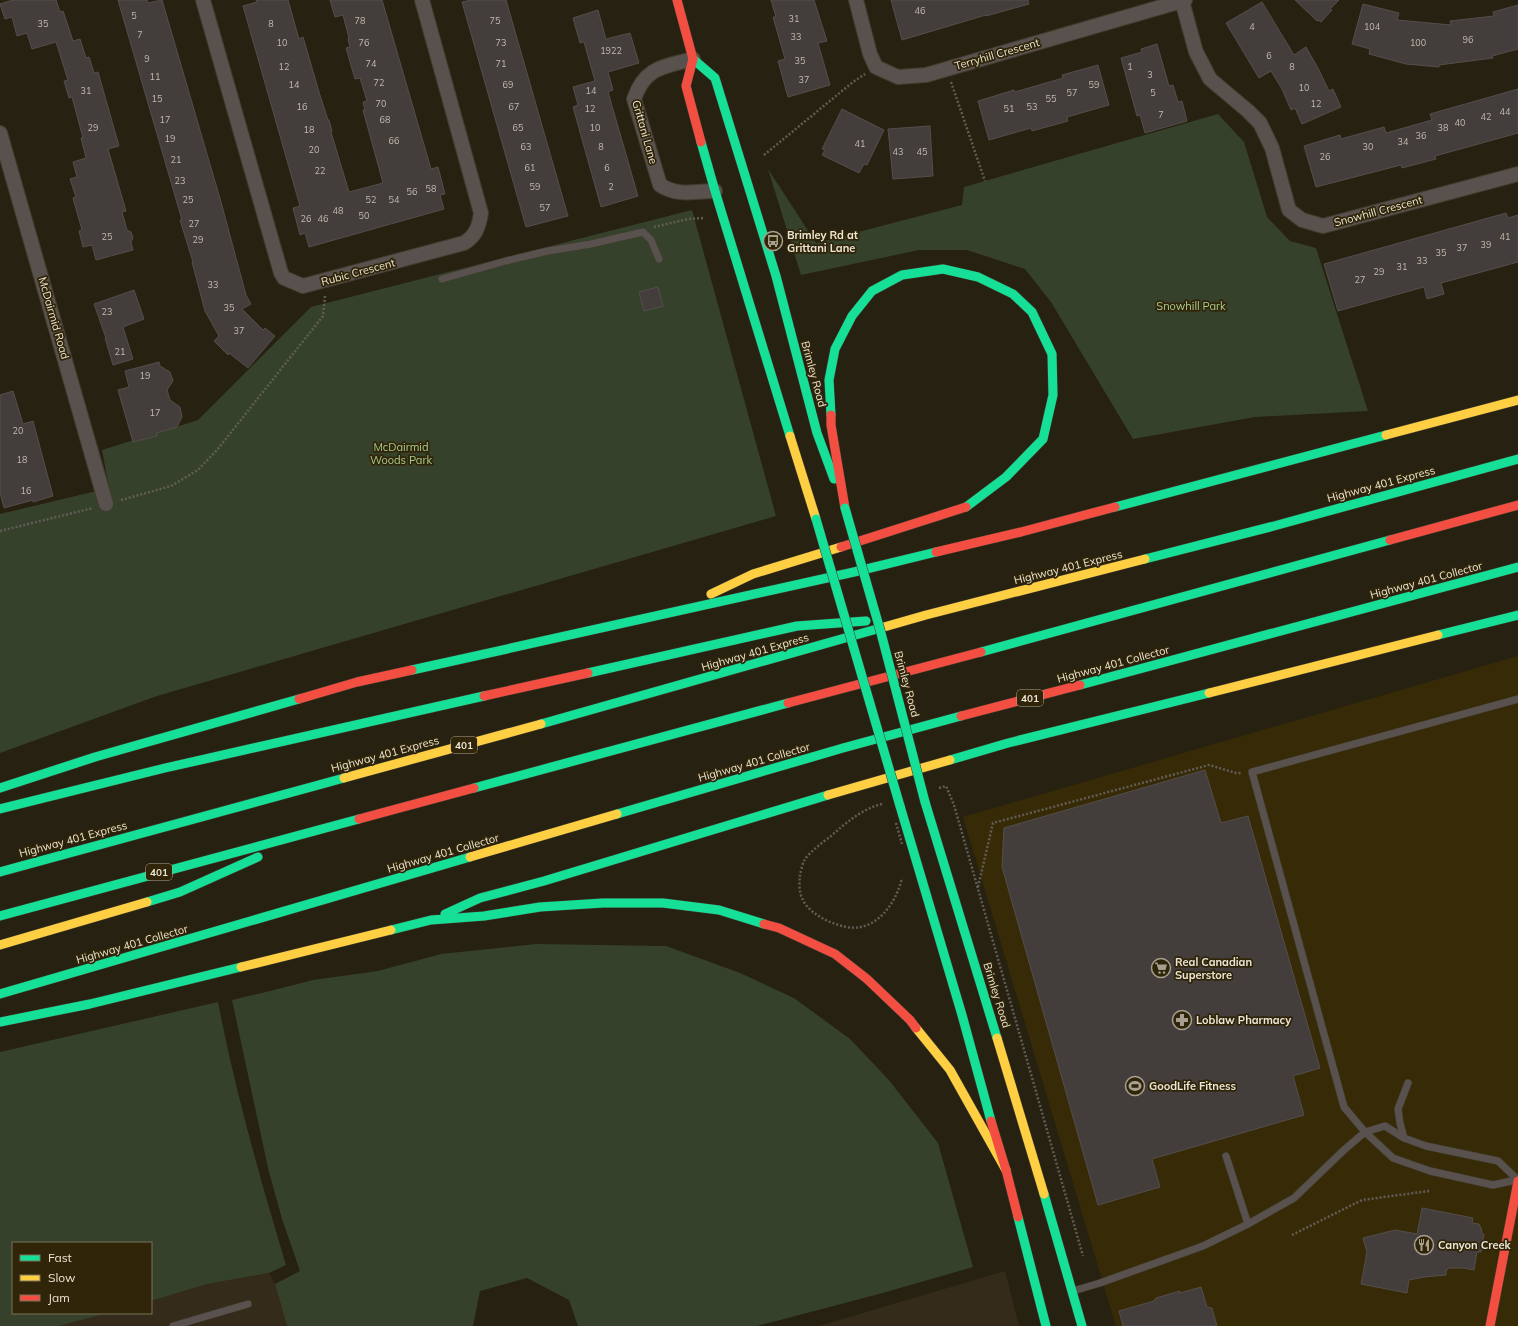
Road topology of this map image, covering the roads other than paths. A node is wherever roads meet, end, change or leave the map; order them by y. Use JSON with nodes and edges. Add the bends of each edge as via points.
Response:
{"nodes":[{"id":1,"x":203,"y":0,"type":"edge"},
{"id":2,"x":422,"y":0,"type":"edge"},
{"id":3,"x":677,"y":0,"type":"edge"},
{"id":4,"x":856,"y":0,"type":"edge"},
{"id":5,"x":1184,"y":1,"type":"edge"},
{"id":6,"x":693,"y":59,"type":"junction"},
{"id":7,"x":0,"y":133,"type":"edge"},
{"id":8,"x":1518,"y":174,"type":"edge"},
{"id":9,"x":715,"y":191,"type":"junction"},
{"id":10,"x":659,"y":259,"type":"dead end"},
{"id":11,"x":442,"y":279,"type":"dead end"},
{"id":12,"x":1518,"y":400,"type":"edge"},
{"id":13,"x":1518,"y":459,"type":"edge"},
{"id":14,"x":106,"y":504,"type":"road end"},
{"id":15,"x":1518,"y":505,"type":"edge"},
{"id":16,"x":845,"y":508,"type":"junction"},
{"id":17,"x":1518,"y":567,"type":"edge"},
{"id":18,"x":677,"y":610,"type":"junction"},
{"id":19,"x":1518,"y":615,"type":"edge"},
{"id":20,"x":926,"y":616,"type":"junction"},
{"id":21,"x":1518,"y":700,"type":"edge"},
{"id":22,"x":0,"y":788,"type":"edge"},
{"id":23,"x":0,"y":809,"type":"edge"},
{"id":24,"x":319,"y":830,"type":"junction"},
{"id":25,"x":0,"y":872,"type":"edge"},
{"id":26,"x":0,"y":916,"type":"edge"},
{"id":27,"x":431,"y":920,"type":"junction"},
{"id":28,"x":0,"y":945,"type":"edge"},
{"id":29,"x":0,"y":994,"type":"edge"},
{"id":30,"x":0,"y":1022,"type":"edge"},
{"id":31,"x":1408,"y":1083,"type":"dead end"},
{"id":32,"x":1365,"y":1132,"type":"junction"},
{"id":33,"x":1404,"y":1138,"type":"junction"},
{"id":34,"x":1226,"y":1156,"type":"dead end"},
{"id":35,"x":1006,"y":1170,"type":"junction"},
{"id":36,"x":1518,"y":1180,"type":"edge"},
{"id":37,"x":1248,"y":1224,"type":"junction"},
{"id":38,"x":1073,"y":1291,"type":"junction"},
{"id":39,"x":248,"y":1304,"type":"dead end"},
{"id":40,"x":173,"y":1326,"type":"edge"},
{"id":41,"x":1046,"y":1326,"type":"edge"},
{"id":42,"x":1082,"y":1326,"type":"edge"},
{"id":43,"x":1490,"y":1326,"type":"edge"}],
"edges":[{"from":1,"to":2,"type":"street","name":"Rubic Crescent","via":[[281,273],[284,278],[303,286],[464,243],[478,228],[481,213]]},
{"from":3,"to":6,"type":"main road"},
{"from":4,"to":5,"type":"street","name":"Terryhill Crescent","via":[[870,54],[876,67],[898,77],[926,75]]},
{"from":5,"to":8,"type":"street","name":"Snowhill Crescent","via":[[1196,52],[1210,79],[1260,123],[1272,148],[1289,210],[1302,220],[1323,226]]},
{"from":6,"to":9,"type":"main road","via":[[686,86]]},
{"from":6,"to":9,"type":"street","name":"Grittani Lane","via":[[652,72],[639,85],[634,99],[660,184],[680,193]]},
{"from":6,"to":16,"type":"main road","name":"Brimley Road","via":[[715,78],[776,276],[817,433]]},
{"from":7,"to":14,"type":"street","name":"McDairmid Road"},
{"from":9,"to":35,"type":"main road","bridge":true,"via":[[816,519]]},
{"from":10,"to":11,"type":"lane","via":[[651,240],[643,232],[548,251]]},
{"from":12,"to":18,"type":"main road","via":[[1022,532]]},
{"from":13,"to":20,"type":"main road","name":"Highway 401 Express","number":"401","via":[[1282,524]]},
{"from":15,"to":24,"type":"main road","number":"401"},
{"from":16,"to":18,"type":"main road","via":[[831,425],[829,380],[835,349],[852,316],[872,291],[902,275],[943,269],[978,277],[1013,294],[1032,312],[1052,354],[1053,395],[1042,439],[1006,477],[967,507],[752,574]]},
{"from":16,"to":38,"type":"main road","name":"Brimley Road","bridge":true,"via":[[882,633],[925,802]]},
{"from":17,"to":29,"type":"main road","name":"Highway 401 Collector","number":"401","via":[[843,748]]},
{"from":18,"to":22,"type":"main road","via":[[357,682],[95,757]]},
{"from":19,"to":27,"type":"main road","via":[[1008,743],[480,898]]},
{"from":20,"to":23,"type":"main road","via":[[796,626],[173,766]]},
{"from":20,"to":25,"type":"main road","name":"Highway 401 Express","number":"401","via":[[616,704]]},
{"from":21,"to":32,"type":"lane","via":[[1252,772],[1344,1107]]},
{"from":24,"to":26,"type":"main road","number":"401"},
{"from":24,"to":28,"type":"main road","via":[[180,892]]},
{"from":27,"to":30,"type":"main road","via":[[90,1004]]},
{"from":27,"to":35,"type":"main road","via":[[484,916],[540,907],[663,903],[719,910],[779,928],[835,954],[867,979],[910,1020],[950,1070]]},
{"from":31,"to":33,"type":"lane","via":[[1398,1109]]},
{"from":32,"to":33,"type":"lane","via":[[1386,1126]]},
{"from":32,"to":36,"type":"lane","via":[[1393,1158],[1430,1171],[1493,1185]]},
{"from":32,"to":37,"type":"lane","via":[[1294,1198]]},
{"from":33,"to":36,"type":"lane","via":[[1426,1146],[1498,1161]]},
{"from":34,"to":37,"type":"lane"},
{"from":35,"to":41,"type":"main road"},
{"from":36,"to":43,"type":"main road"},
{"from":37,"to":38,"type":"lane","via":[[1203,1246]]},
{"from":38,"to":42,"type":"main road","name":"Brimley Road"},
{"from":39,"to":40,"type":"lane"}]}
